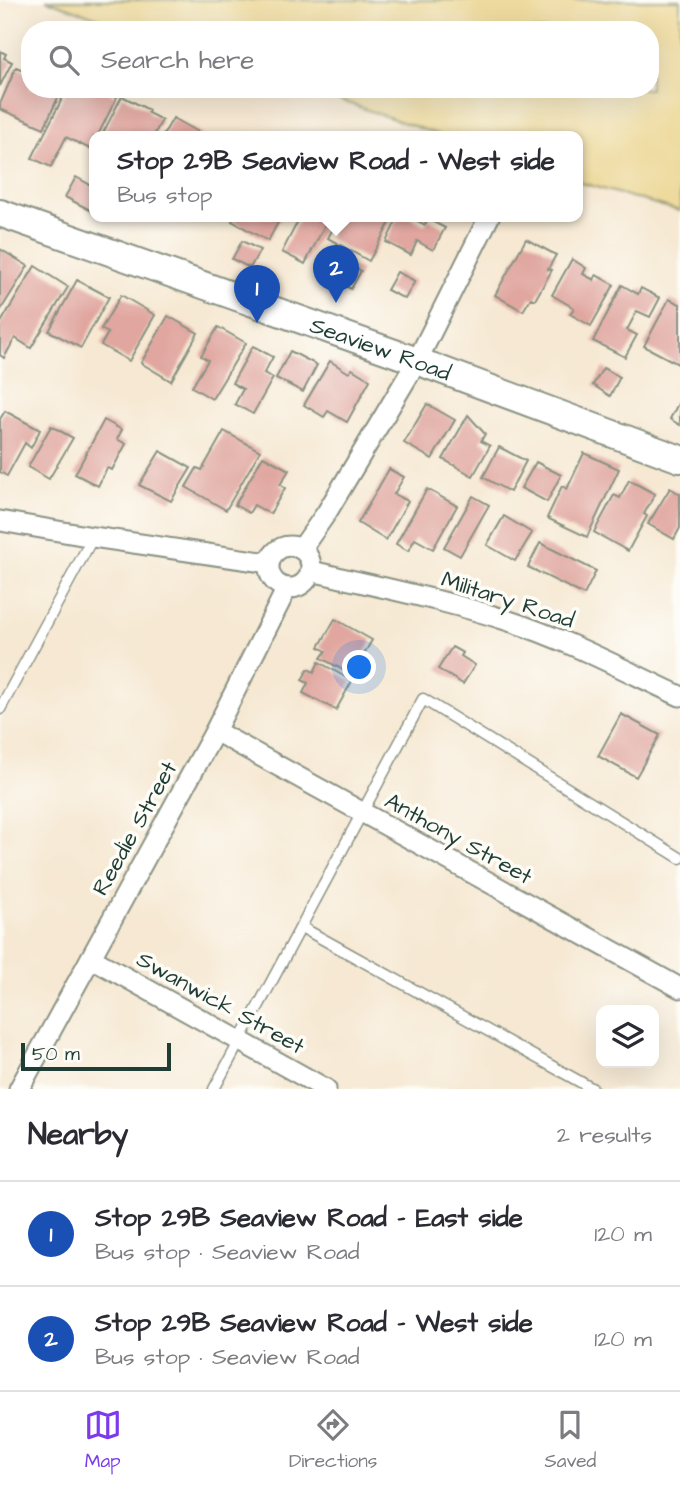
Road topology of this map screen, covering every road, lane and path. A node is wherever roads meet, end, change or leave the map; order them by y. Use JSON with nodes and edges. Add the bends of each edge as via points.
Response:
{"nodes":[{"id":1,"x":0,"y":213,"type":"edge"},
{"id":2,"x":486,"y":222,"type":"edge"},
{"id":3,"x":417,"y":361,"type":"junction"},
{"id":4,"x":680,"y":459,"type":"edge"},
{"id":5,"x":0,"y":521,"type":"edge"},
{"id":6,"x":93,"y":537,"type":"junction"},
{"id":7,"x":302,"y":548,"type":"junction"},
{"id":8,"x":269,"y":563,"type":"junction"},
{"id":9,"x":312,"y":571,"type":"junction"},
{"id":10,"x":287,"y":588,"type":"junction"},
{"id":11,"x":680,"y":696,"type":"edge"},
{"id":12,"x":0,"y":709,"type":"edge"},
{"id":13,"x":215,"y":730,"type":"junction"},
{"id":14,"x":363,"y":813,"type":"junction"},
{"id":15,"x":680,"y":858,"type":"edge"},
{"id":16,"x":300,"y":927,"type":"junction"},
{"id":17,"x":91,"y":958,"type":"junction"},
{"id":18,"x":680,"y":988,"type":"edge"},
{"id":19,"x":240,"y":1041,"type":"junction"},
{"id":20,"x":19,"y":1089,"type":"edge"},
{"id":21,"x":214,"y":1089,"type":"edge"},
{"id":22,"x":326,"y":1089,"type":"edge"},
{"id":23,"x":593,"y":1089,"type":"edge"}],
"edges":[{"from":1,"to":3,"type":"main road","name":"Seaview Road"},
{"from":2,"to":3,"type":"street"},
{"from":3,"to":4,"type":"main road","name":"Seaview Road"},
{"from":3,"to":7,"type":"street"},
{"from":5,"to":6,"type":"street"},
{"from":6,"to":8,"type":"street"},
{"from":6,"to":12,"type":"lane"},
{"from":7,"to":8,"type":"street","via":[[280,548]]},
{"from":7,"to":9,"type":"street"},
{"from":8,"to":10,"type":"street","via":[[275,582]]},
{"from":9,"to":10,"type":"street","via":[[300,586]]},
{"from":9,"to":11,"type":"street","name":"Military Road","via":[[510,622]]},
{"from":10,"to":13,"type":"street","name":"Reedie Street"},
{"from":13,"to":14,"type":"street","name":"Anthony Street"},
{"from":13,"to":17,"type":"street","name":"Reedie Street"},
{"from":14,"to":15,"type":"lane","via":[[423,699]]},
{"from":14,"to":16,"type":"lane"},
{"from":14,"to":18,"type":"street","name":"Anthony Street"},
{"from":16,"to":19,"type":"lane"},
{"from":16,"to":23,"type":"lane"},
{"from":17,"to":19,"type":"street","name":"Swanwick Street"},
{"from":17,"to":20,"type":"street","name":"Reedie Street"},
{"from":19,"to":21,"type":"lane"},
{"from":19,"to":22,"type":"street","name":"Swanwick Street"}]}
